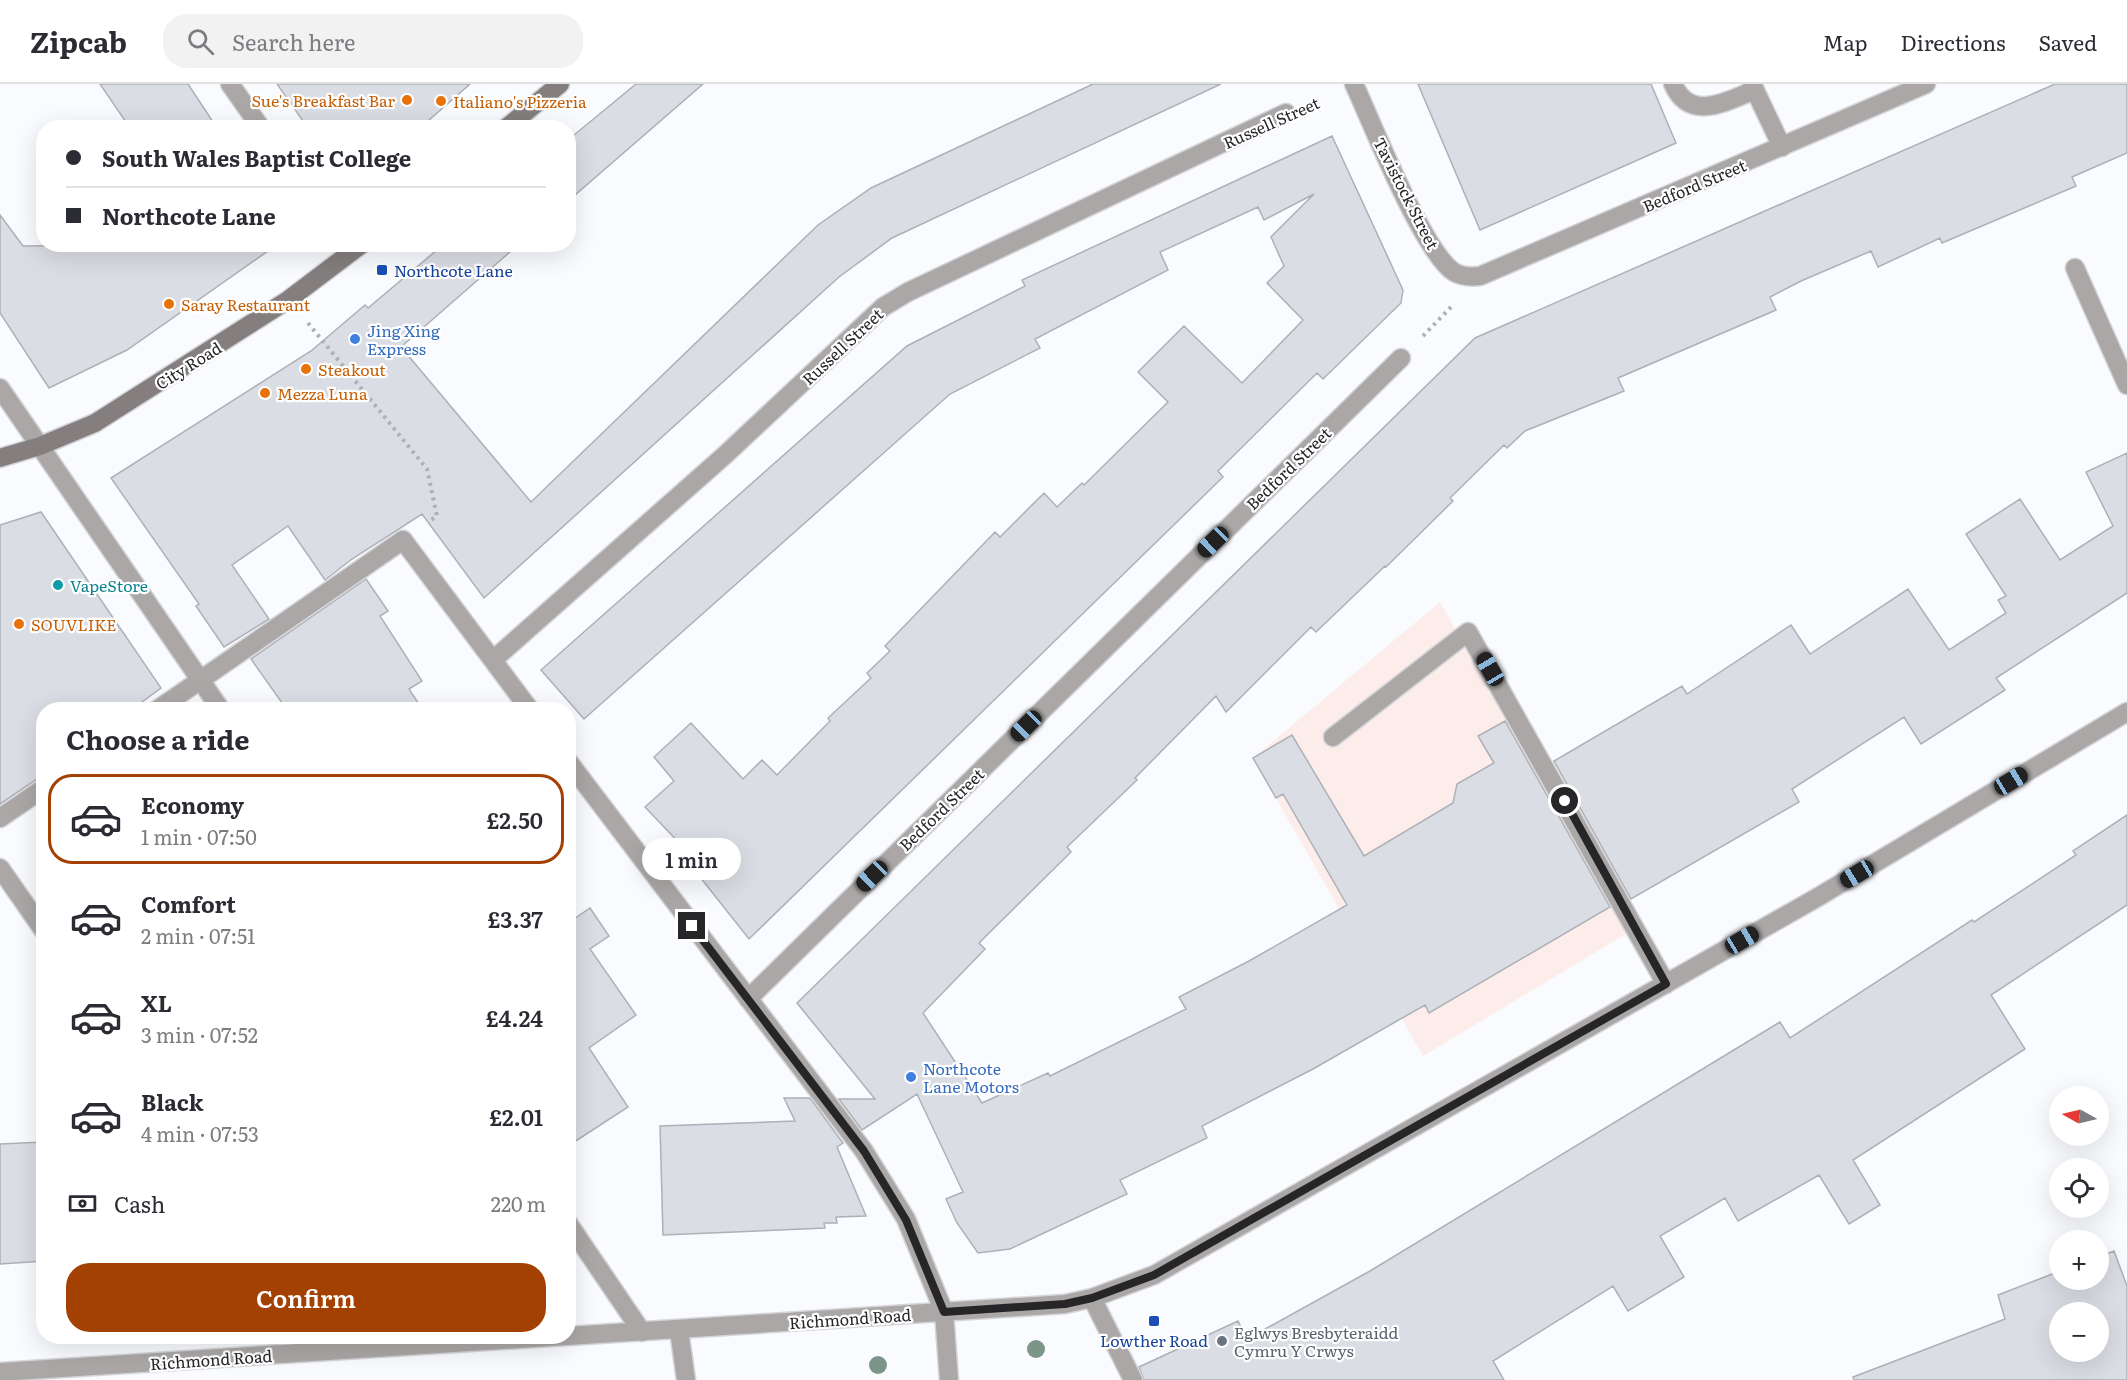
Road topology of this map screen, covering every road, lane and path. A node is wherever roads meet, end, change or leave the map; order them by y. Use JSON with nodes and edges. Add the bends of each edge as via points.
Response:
{"nodes":[{"id":1,"x":230,"y":84,"type":"edge"},
{"id":2,"x":560,"y":84,"type":"edge"},
{"id":3,"x":1354,"y":84,"type":"edge"},
{"id":4,"x":1672,"y":84,"type":"edge"},
{"id":5,"x":1926,"y":84,"type":"edge"},
{"id":6,"x":1753,"y":87,"type":"edge"},
{"id":7,"x":1286,"y":113,"type":"dead end"},
{"id":8,"x":255,"y":120,"type":"edge"},
{"id":9,"x":516,"y":120,"type":"edge"},
{"id":10,"x":1782,"y":147,"type":"junction"},
{"id":11,"x":346,"y":252,"type":"edge"},
{"id":12,"x":2075,"y":268,"type":"dead end"},
{"id":13,"x":1480,"y":276,"type":"junction"},
{"id":14,"x":288,"y":300,"type":"junction"},
{"id":15,"x":1401,"y":358,"type":"joint"},
{"id":16,"x":2127,"y":385,"type":"edge"},
{"id":17,"x":0,"y":388,"type":"edge"},
{"id":18,"x":40,"y":446,"type":"junction"},
{"id":19,"x":0,"y":458,"type":"edge"},
{"id":20,"x":403,"y":540,"type":"junction"},
{"id":21,"x":493,"y":660,"type":"junction"},
{"id":22,"x":201,"y":679,"type":"junction"},
{"id":23,"x":168,"y":702,"type":"edge"},
{"id":24,"x":216,"y":702,"type":"edge"},
{"id":25,"x":524,"y":702,"type":"edge"},
{"id":26,"x":2127,"y":712,"type":"edge"},
{"id":27,"x":1333,"y":736,"type":"dead end"},
{"id":28,"x":576,"y":772,"type":"edge"},
{"id":29,"x":36,"y":793,"type":"edge"},
{"id":30,"x":0,"y":818,"type":"edge"},
{"id":31,"x":0,"y":868,"type":"edge"},
{"id":32,"x":36,"y":920,"type":"edge"},
{"id":33,"x":1666,"y":984,"type":"junction"},
{"id":34,"x":748,"y":999,"type":"junction"},
{"id":35,"x":576,"y":1235,"type":"edge"},
{"id":36,"x":1092,"y":1298,"type":"junction"},
{"id":37,"x":944,"y":1312,"type":"junction"},
{"id":38,"x":680,"y":1330,"type":"junction"},
{"id":39,"x":642,"y":1332,"type":"junction"},
{"id":40,"x":576,"y":1336,"type":"edge"},
{"id":41,"x":441,"y":1344,"type":"edge"},
{"id":42,"x":0,"y":1372,"type":"edge"},
{"id":43,"x":686,"y":1380,"type":"edge"},
{"id":44,"x":949,"y":1380,"type":"edge"},
{"id":45,"x":1133,"y":1380,"type":"edge"}],
"edges":[{"from":1,"to":8,"type":"street"},
{"from":2,"to":9,"type":"main road"},
{"from":3,"to":13,"type":"street","name":"Tavistock Street","via":[[1430,243],[1452,271]]},
{"from":4,"to":6,"type":"street","via":[[1695,105],[1706,108]]},
{"from":5,"to":10,"type":"street","name":"Bedford Street"},
{"from":6,"to":10,"type":"street"},
{"from":7,"to":21,"type":"street","name":"Russell Street","via":[[883,307],[725,455]]},
{"from":10,"to":13,"type":"street","name":"Bedford Street"},
{"from":11,"to":14,"type":"main road","name":"City Road"},
{"from":12,"to":16,"type":"street"},
{"from":13,"to":15,"type":"path"},
{"from":14,"to":18,"type":"main road","name":"City Road","via":[[95,423]]},
{"from":14,"to":20,"type":"path","via":[[427,469],[437,516]]},
{"from":15,"to":34,"type":"street","name":"Bedford Street"},
{"from":17,"to":18,"type":"street"},
{"from":18,"to":19,"type":"main road","name":"City Road"},
{"from":18,"to":22,"type":"street"},
{"from":20,"to":21,"type":"street"},
{"from":20,"to":22,"type":"street"},
{"from":21,"to":25,"type":"street"},
{"from":22,"to":23,"type":"street"},
{"from":22,"to":24,"type":"street"},
{"from":26,"to":33,"type":"street","name":"Richmond Road"},
{"from":27,"to":33,"type":"street","via":[[1468,632]]},
{"from":28,"to":34,"type":"street"},
{"from":29,"to":30,"type":"street"},
{"from":31,"to":32,"type":"street"},
{"from":33,"to":36,"type":"street","name":"Richmond Road","via":[[1154,1275]]},
{"from":34,"to":37,"type":"street","via":[[864,1151],[906,1220]]},
{"from":35,"to":39,"type":"street"},
{"from":36,"to":37,"type":"street","name":"Richmond Road","via":[[1065,1304]]},
{"from":36,"to":45,"type":"street"},
{"from":37,"to":38,"type":"street","name":"Richmond Road"},
{"from":37,"to":44,"type":"street"},
{"from":38,"to":39,"type":"street","name":"Richmond Road"},
{"from":38,"to":43,"type":"street"},
{"from":39,"to":40,"type":"street","name":"Richmond Road"},
{"from":41,"to":42,"type":"street","name":"Richmond Road"}]}
